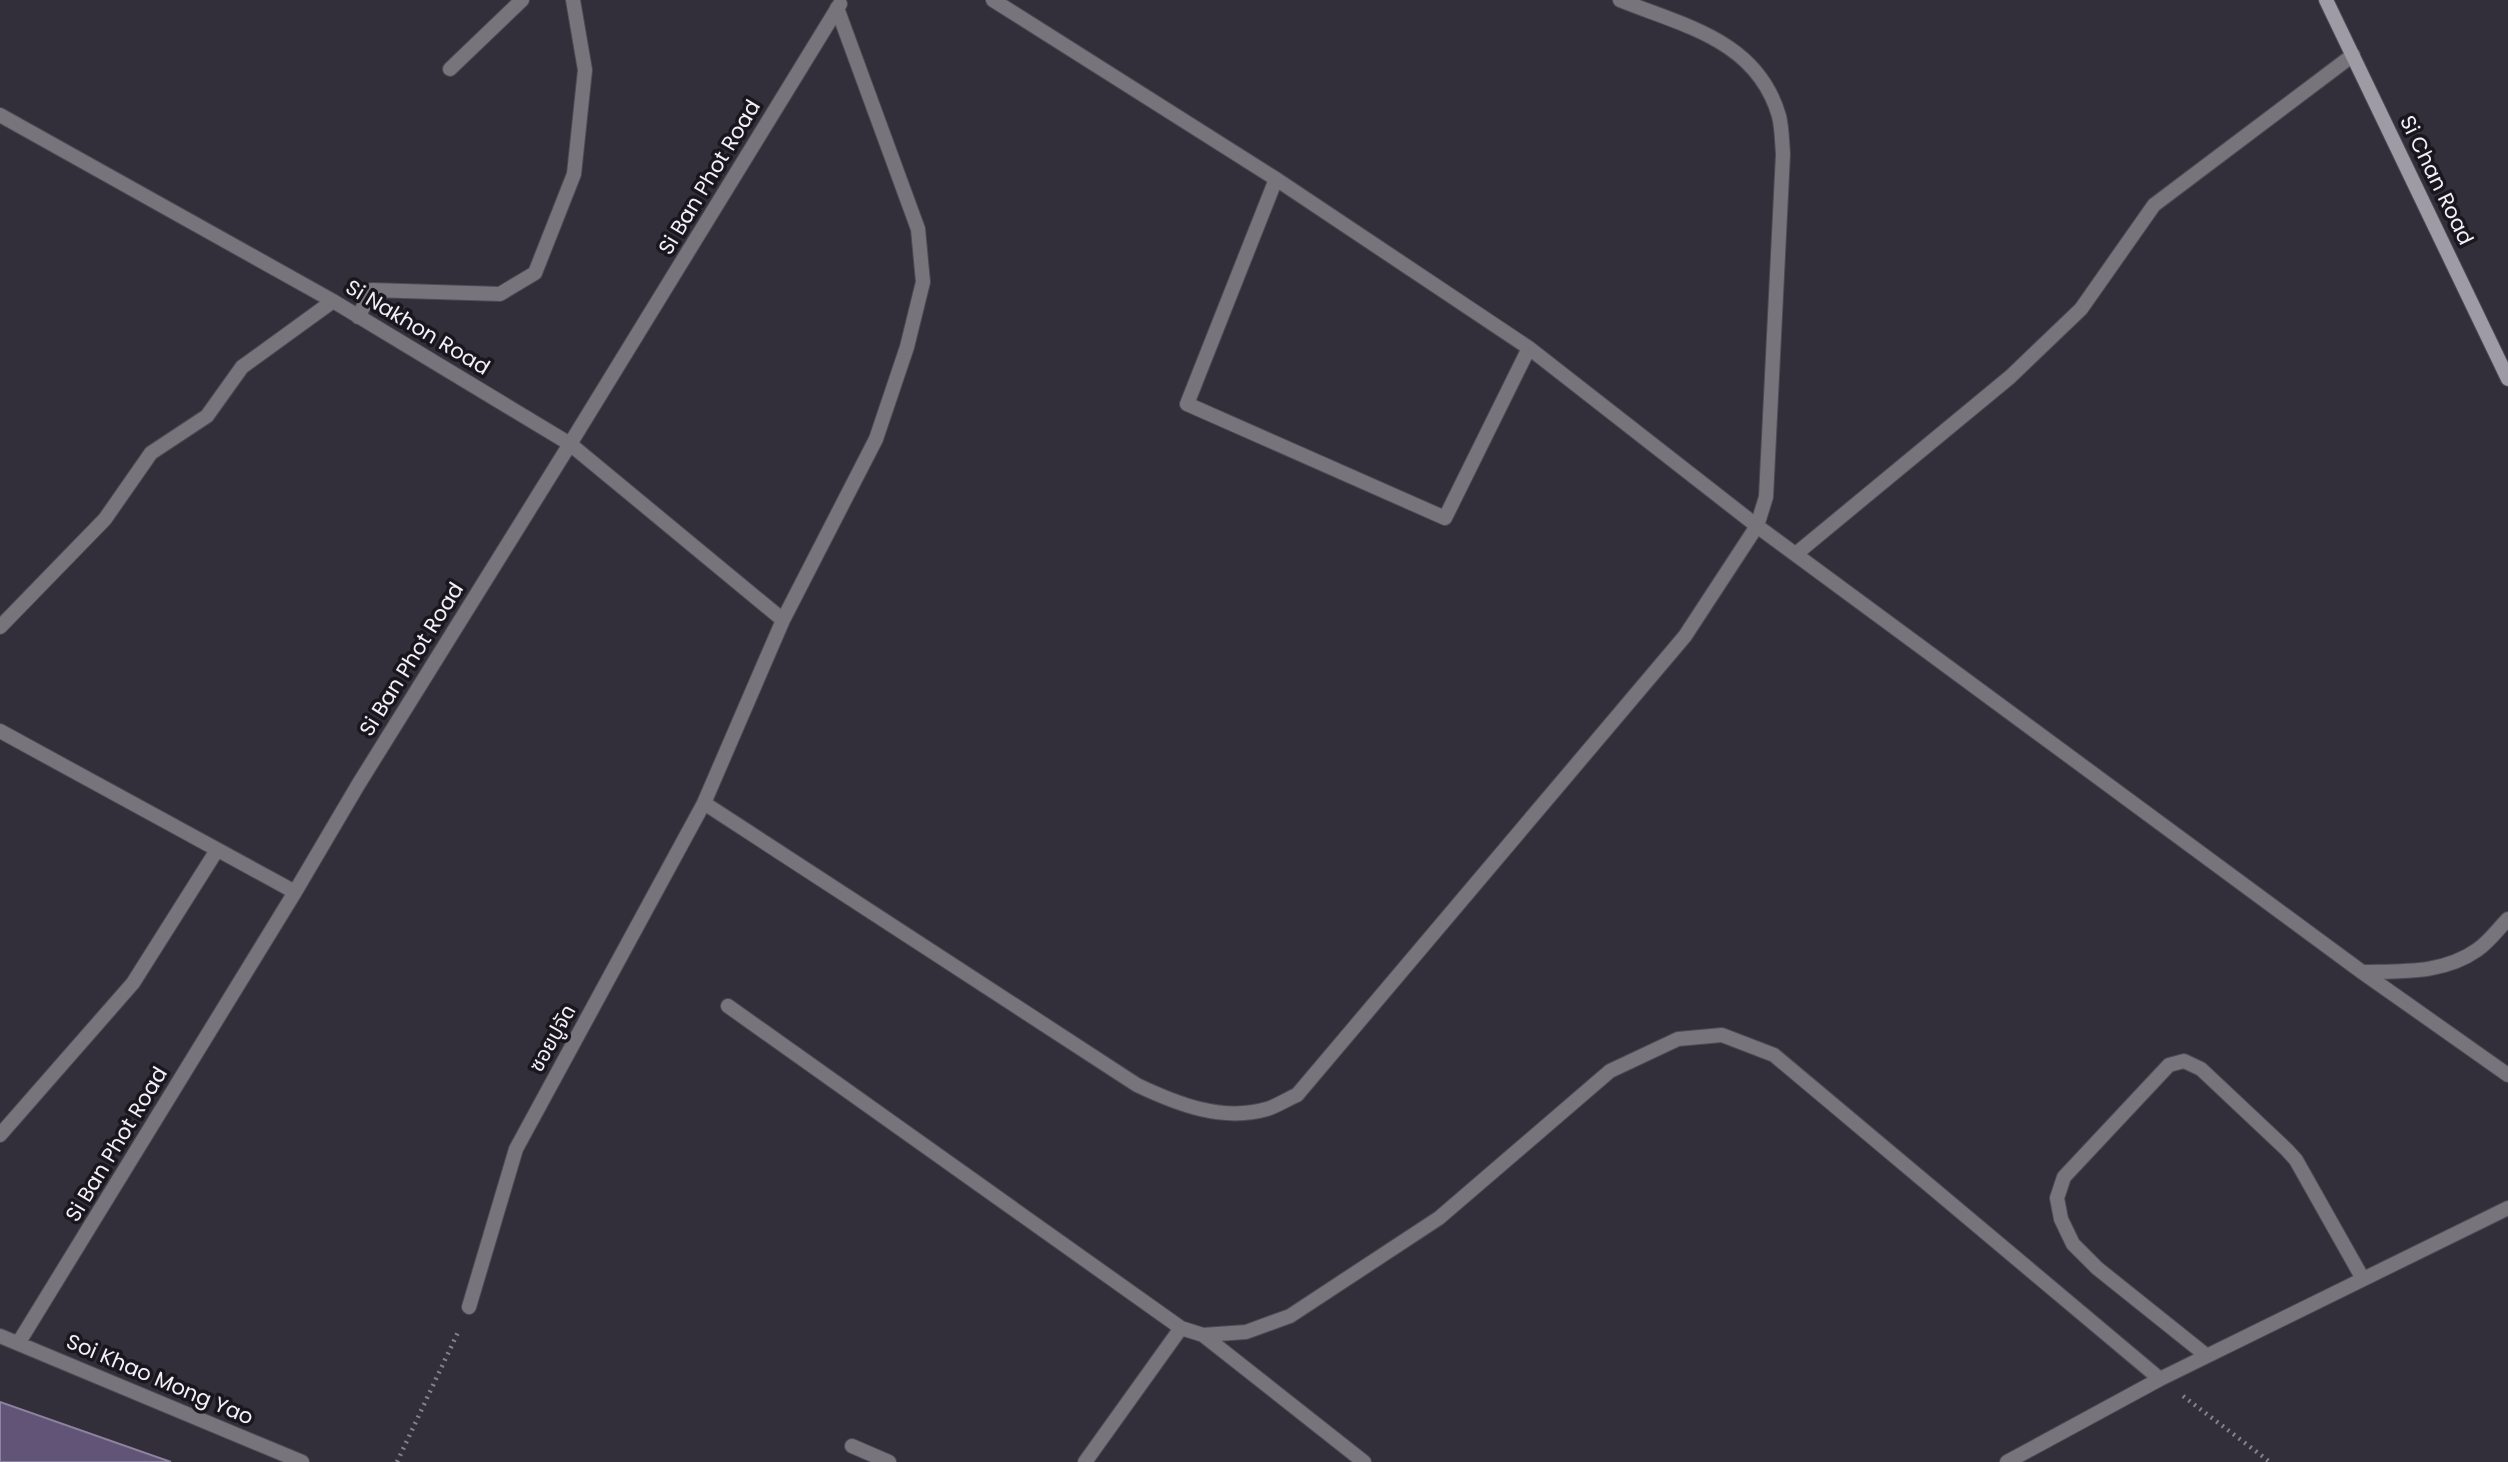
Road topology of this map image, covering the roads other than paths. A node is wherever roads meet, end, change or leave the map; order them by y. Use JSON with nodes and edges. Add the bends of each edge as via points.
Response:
{"nodes":[{"id":1,"x":522,"y":0,"type":"edge"},
{"id":2,"x":573,"y":0,"type":"edge"},
{"id":3,"x":993,"y":0,"type":"edge"},
{"id":4,"x":1620,"y":0,"type":"edge"},
{"id":5,"x":2326,"y":0,"type":"edge"},
{"id":6,"x":840,"y":4,"type":"edge"},
{"id":7,"x":2353,"y":55,"type":"junction"},
{"id":8,"x":450,"y":69,"type":"dead end"},
{"id":9,"x":0,"y":115,"type":"edge"},
{"id":10,"x":1276,"y":179,"type":"junction"},
{"id":11,"x":333,"y":301,"type":"junction"},
{"id":12,"x":358,"y":317,"type":"junction"},
{"id":13,"x":1529,"y":348,"type":"junction"},
{"id":14,"x":2508,"y":379,"type":"edge"},
{"id":15,"x":570,"y":443,"type":"junction"},
{"id":16,"x":1757,"y":526,"type":"junction"},
{"id":17,"x":1797,"y":553,"type":"junction"},
{"id":18,"x":783,"y":620,"type":"junction"},
{"id":19,"x":0,"y":627,"type":"edge"},
{"id":20,"x":0,"y":731,"type":"edge"},
{"id":21,"x":704,"y":803,"type":"junction"},
{"id":22,"x":217,"y":850,"type":"junction"},
{"id":23,"x":295,"y":892,"type":"junction"},
{"id":24,"x":2508,"y":919,"type":"edge"},
{"id":25,"x":2362,"y":972,"type":"junction"},
{"id":26,"x":728,"y":1006,"type":"dead end"},
{"id":27,"x":2508,"y":1075,"type":"edge"},
{"id":28,"x":0,"y":1135,"type":"edge"},
{"id":29,"x":2508,"y":1208,"type":"edge"},
{"id":30,"x":2363,"y":1279,"type":"junction"},
{"id":31,"x":469,"y":1307,"type":"road end"},
{"id":32,"x":1181,"y":1328,"type":"junction"},
{"id":33,"x":1203,"y":1335,"type":"junction"},
{"id":34,"x":0,"y":1336,"type":"edge"},
{"id":35,"x":19,"y":1342,"type":"junction"},
{"id":36,"x":2207,"y":1356,"type":"junction"},
{"id":37,"x":2160,"y":1379,"type":"junction"},
{"id":38,"x":852,"y":1446,"type":"dead end"},
{"id":39,"x":302,"y":1462,"type":"edge"},
{"id":40,"x":889,"y":1462,"type":"edge"},
{"id":41,"x":1085,"y":1462,"type":"edge"},
{"id":42,"x":1364,"y":1462,"type":"edge"},
{"id":43,"x":2007,"y":1462,"type":"edge"}],
"edges":[{"from":1,"to":8,"type":"street"},
{"from":2,"to":12,"type":"street","via":[[585,70],[574,174],[535,273],[500,294],[372,290]]},
{"from":3,"to":10,"type":"street"},
{"from":4,"to":16,"type":"street","via":[[1720,40],[1746,58],[1767,86],[1779,117],[1783,154],[1766,497]]},
{"from":5,"to":7,"type":"main road","name":"Si Chan Road"},
{"from":6,"to":15,"type":"street","name":"Si Ban Phot Road"},
{"from":6,"to":18,"type":"street","name":"ซอยปูจัด","via":[[918,229],[923,282],[876,439]]},
{"from":7,"to":14,"type":"main road","name":"Si Chan Road"},
{"from":7,"to":17,"type":"street","via":[[2154,205],[2081,309],[2010,377]]},
{"from":9,"to":11,"type":"street","name":"Si Nakhon Road"},
{"from":10,"to":13,"type":"street"},
{"from":10,"to":13,"type":"street","via":[[1187,404],[1446,518]]},
{"from":11,"to":12,"type":"street","name":"Si Nakhon Road"},
{"from":11,"to":19,"type":"street","via":[[242,367],[206,416],[151,453],[105,519]]},
{"from":12,"to":15,"type":"street","name":"Si Nakhon Road"},
{"from":13,"to":16,"type":"street"},
{"from":15,"to":18,"type":"street","name":"Si Nakhon Road"},
{"from":15,"to":23,"type":"street","name":"Si Ban Phot Road"},
{"from":16,"to":17,"type":"street"},
{"from":16,"to":21,"type":"street","via":[[1685,636],[1297,1095],[1268,1109],[1237,1114],[1203,1110],[1137,1085]]},
{"from":17,"to":25,"type":"street"},
{"from":18,"to":21,"type":"street","name":"ซอยปูจัด"},
{"from":20,"to":22,"type":"street"},
{"from":21,"to":31,"type":"street","name":"ซอยปูจัด","via":[[516,1149]]},
{"from":22,"to":23,"type":"street"},
{"from":22,"to":28,"type":"street","via":[[133,983]]},
{"from":23,"to":35,"type":"street","name":"Si Ban Phot Road"},
{"from":24,"to":25,"type":"street","via":[[2480,949],[2458,962],[2431,970]]},
{"from":25,"to":27,"type":"street"},
{"from":26,"to":32,"type":"street"},
{"from":29,"to":30,"type":"street"},
{"from":30,"to":36,"type":"street"},
{"from":30,"to":36,"type":"street","via":[[2287,1150],[2201,1069],[2184,1061],[2169,1065],[2064,1177],[2057,1198],[2073,1244]]},
{"from":32,"to":33,"type":"street"},
{"from":32,"to":41,"type":"street"},
{"from":33,"to":37,"type":"street","via":[[1246,1332],[1290,1316],[1439,1218],[1610,1071],[1678,1039],[1723,1035],[1774,1055]]},
{"from":33,"to":42,"type":"street"},
{"from":34,"to":35,"type":"street","name":"Soi Khao Mong Yao"},
{"from":35,"to":39,"type":"street","name":"Soi Khao Mong Yao"},
{"from":36,"to":37,"type":"street"},
{"from":37,"to":43,"type":"street"},
{"from":38,"to":40,"type":"street"}]}
